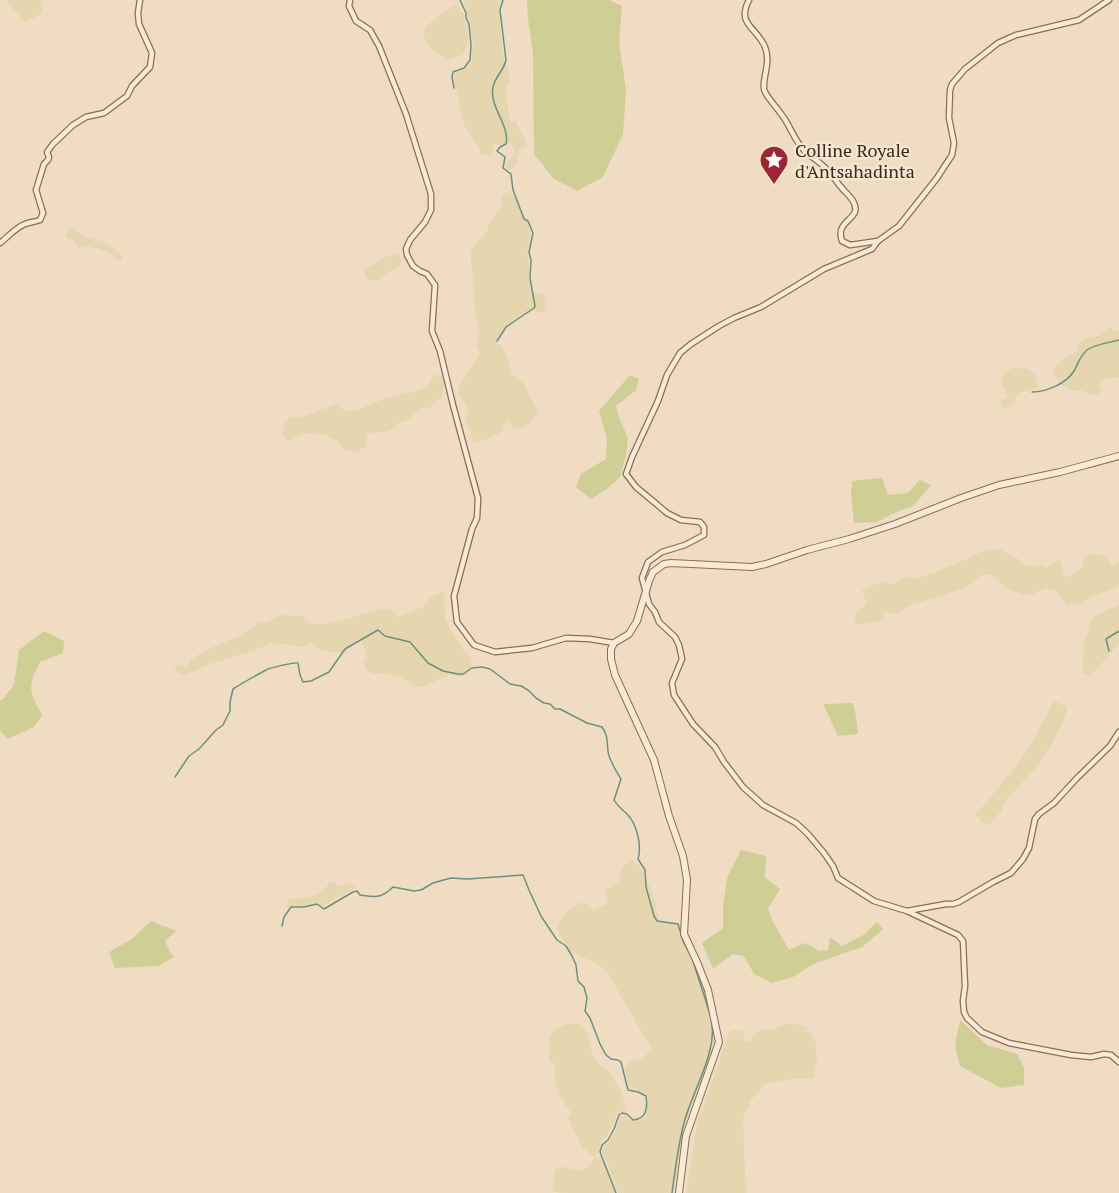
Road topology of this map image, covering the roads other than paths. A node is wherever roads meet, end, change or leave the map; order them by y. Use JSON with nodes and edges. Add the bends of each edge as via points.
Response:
{"nodes":[{"id":1,"x":140,"y":0,"type":"edge"},
{"id":2,"x":350,"y":0,"type":"edge"},
{"id":3,"x":749,"y":0,"type":"edge"},
{"id":4,"x":1108,"y":0,"type":"edge"},
{"id":5,"x":878,"y":241,"type":"junction"},
{"id":6,"x":0,"y":243,"type":"edge"},
{"id":7,"x":1119,"y":456,"type":"edge"},
{"id":8,"x":646,"y":592,"type":"junction"},
{"id":9,"x":614,"y":643,"type":"junction"},
{"id":10,"x":1119,"y":732,"type":"edge"},
{"id":11,"x":907,"y":911,"type":"junction"},
{"id":12,"x":1119,"y":1062,"type":"edge"},
{"id":13,"x":679,"y":1193,"type":"edge"}],
"edges":[{"from":1,"to":6,"type":"street","via":[[139,24],[152,53],[150,67],[127,96],[104,112],[73,124],[52,144],[36,190],[43,213],[40,220],[26,223]]},
{"from":2,"to":9,"type":"street","via":[[356,21],[370,30],[379,46],[431,194],[431,210],[406,249],[413,266],[428,274],[435,285],[432,332],[478,498],[477,518],[454,596],[456,622],[474,645],[495,652],[532,648],[566,638]]},
{"from":3,"to":5,"type":"street","via":[[744,19],[762,41],[768,57],[764,91],[806,152],[854,202],[853,216],[841,228],[842,241],[850,245]]},
{"from":4,"to":5,"type":"street","via":[[1079,20],[998,43],[965,69],[950,90],[952,155],[899,226]]},
{"from":5,"to":8,"type":"street","via":[[872,249],[824,269],[761,307],[719,326],[691,344],[673,363],[626,474],[666,513],[700,522],[704,535],[648,562],[642,578]]},
{"from":7,"to":8,"type":"street","via":[[999,485],[895,524],[766,564],[664,564],[653,572]]},
{"from":8,"to":9,"type":"street","via":[[629,634]]},
{"from":8,"to":11,"type":"street","via":[[659,622],[679,645],[682,659],[672,683],[674,695],[737,780],[763,805],[807,833],[838,878],[874,901]]},
{"from":9,"to":13,"type":"street","via":[[611,659],[615,675],[654,760],[682,856],[687,880],[684,934],[708,990],[719,1042],[686,1136]]},
{"from":10,"to":11,"type":"street","via":[[1110,746],[1035,819],[1029,848],[1011,873],[959,902]]},
{"from":11,"to":12,"type":"street","via":[[958,934],[963,942],[964,1012],[982,1032],[1009,1043],[1061,1053],[1111,1055]]}]}
